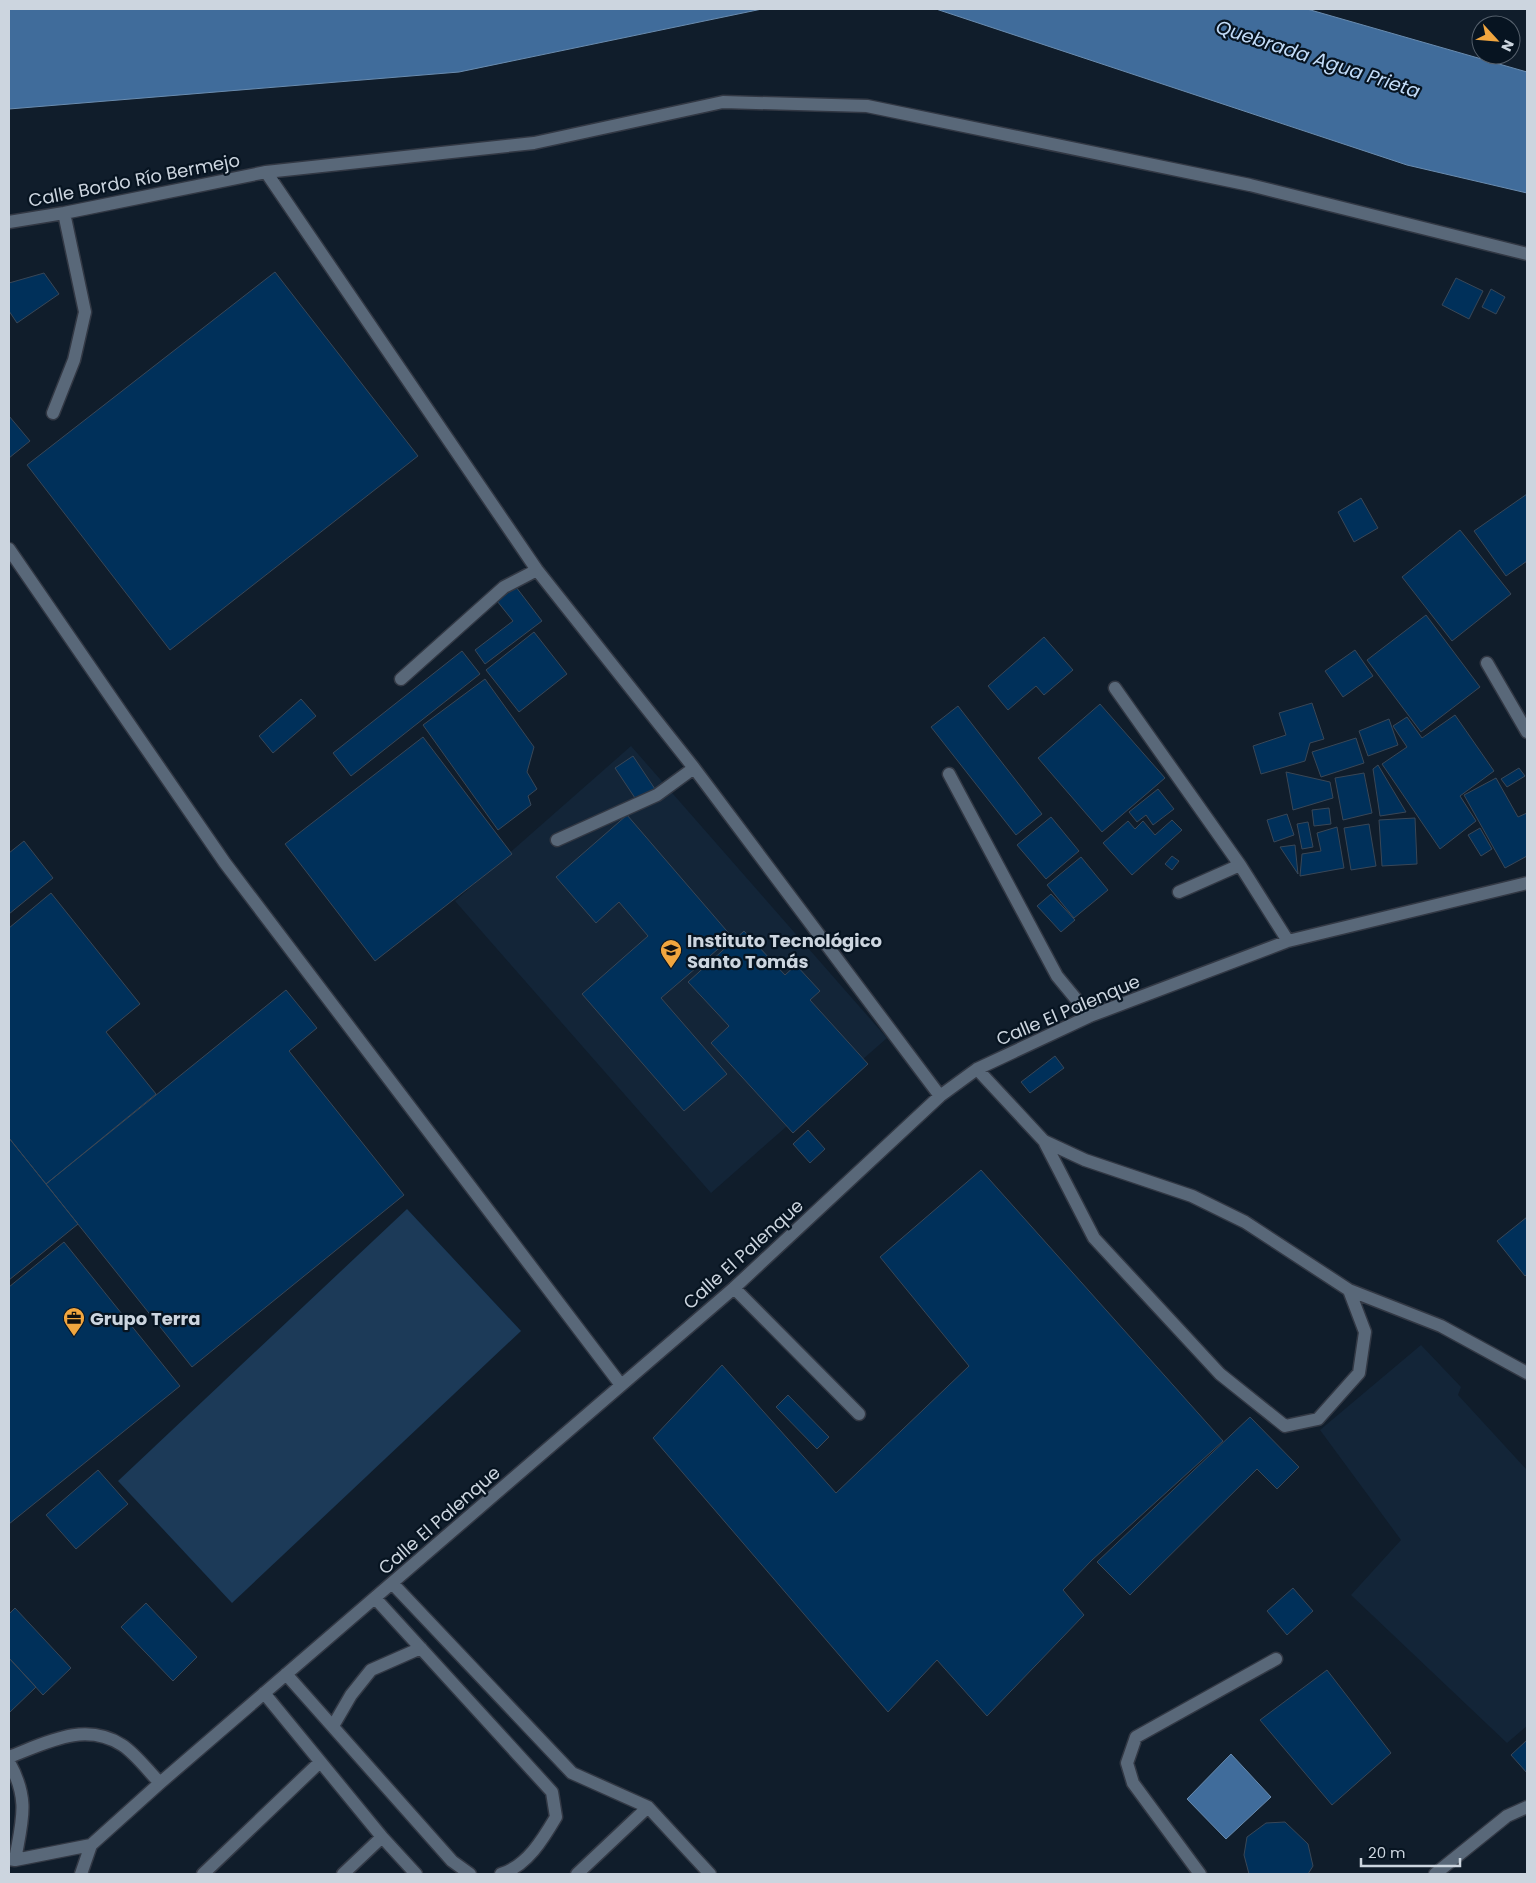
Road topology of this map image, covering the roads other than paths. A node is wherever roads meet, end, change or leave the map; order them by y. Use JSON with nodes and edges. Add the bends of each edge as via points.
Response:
{"nodes":[{"id":1,"x":266,"y":172,"type":"junction"},
{"id":2,"x":64,"y":213,"type":"junction"},
{"id":3,"x":9,"y":222,"type":"edge"},
{"id":4,"x":1527,"y":254,"type":"edge"},
{"id":5,"x":53,"y":413,"type":"dead end"},
{"id":6,"x":9,"y":549,"type":"edge"},
{"id":7,"x":537,"y":570,"type":"junction"},
{"id":8,"x":1487,"y":663,"type":"dead end"},
{"id":9,"x":401,"y":679,"type":"dead end"},
{"id":10,"x":1115,"y":688,"type":"dead end"},
{"id":11,"x":1527,"y":732,"type":"edge"},
{"id":12,"x":694,"y":768,"type":"junction"},
{"id":13,"x":949,"y":774,"type":"dead end"},
{"id":14,"x":557,"y":840,"type":"dead end"},
{"id":15,"x":1240,"y":865,"type":"junction"},
{"id":16,"x":1527,"y":883,"type":"edge"},
{"id":17,"x":1179,"y":892,"type":"dead end"},
{"id":18,"x":1288,"y":941,"type":"junction"},
{"id":19,"x":1090,"y":1016,"type":"junction"},
{"id":20,"x":977,"y":1069,"type":"junction"},
{"id":21,"x":940,"y":1096,"type":"junction"},
{"id":22,"x":1044,"y":1141,"type":"junction"},
{"id":23,"x":734,"y":1288,"type":"junction"},
{"id":24,"x":1349,"y":1290,"type":"junction"},
{"id":25,"x":1527,"y":1373,"type":"edge"},
{"id":26,"x":622,"y":1385,"type":"junction"},
{"id":27,"x":859,"y":1414,"type":"dead end"},
{"id":28,"x":392,"y":1583,"type":"junction"},
{"id":29,"x":375,"y":1598,"type":"junction"},
{"id":30,"x":420,"y":1648,"type":"junction"},
{"id":31,"x":1276,"y":1659,"type":"dead end"},
{"id":32,"x":286,"y":1674,"type":"junction"},
{"id":33,"x":264,"y":1693,"type":"junction"},
{"id":34,"x":332,"y":1726,"type":"junction"},
{"id":35,"x":9,"y":1757,"type":"edge"},
{"id":36,"x":9,"y":1762,"type":"edge"},
{"id":37,"x":320,"y":1762,"type":"junction"},
{"id":38,"x":160,"y":1783,"type":"junction"},
{"id":39,"x":648,"y":1806,"type":"junction"},
{"id":40,"x":1527,"y":1807,"type":"edge"},
{"id":41,"x":382,"y":1837,"type":"junction"},
{"id":42,"x":91,"y":1845,"type":"junction"},
{"id":43,"x":12,"y":1860,"type":"edge"},
{"id":44,"x":81,"y":1874,"type":"edge"},
{"id":45,"x":203,"y":1874,"type":"edge"},
{"id":46,"x":343,"y":1874,"type":"edge"},
{"id":47,"x":416,"y":1874,"type":"edge"},
{"id":48,"x":470,"y":1874,"type":"edge"},
{"id":49,"x":501,"y":1874,"type":"edge"},
{"id":50,"x":577,"y":1874,"type":"edge"},
{"id":51,"x":710,"y":1874,"type":"edge"},
{"id":52,"x":1200,"y":1874,"type":"edge"},
{"id":53,"x":1435,"y":1874,"type":"edge"}],
"edges":[{"from":1,"to":2,"type":"street","name":"Calle Bordo Río Bermejo"},
{"from":1,"to":4,"type":"street","name":"Calle Bordo Río Bermejo","via":[[534,143],[723,102],[867,106],[1250,185]]},
{"from":1,"to":7,"type":"street"},
{"from":2,"to":3,"type":"street","name":"Calle Bordo Río Bermejo"},
{"from":2,"to":5,"type":"street","via":[[86,312],[74,360]]},
{"from":6,"to":26,"type":"street","via":[[225,863]]},
{"from":7,"to":9,"type":"street","via":[[504,587]]},
{"from":7,"to":12,"type":"street"},
{"from":8,"to":11,"type":"street"},
{"from":10,"to":15,"type":"street"},
{"from":12,"to":14,"type":"street","via":[[657,795]]},
{"from":12,"to":21,"type":"street"},
{"from":13,"to":19,"type":"street","via":[[1058,976]]},
{"from":15,"to":17,"type":"street"},
{"from":15,"to":18,"type":"street"},
{"from":16,"to":18,"type":"street","name":"Calle El Palenque"},
{"from":18,"to":19,"type":"street","name":"Calle El Palenque"},
{"from":19,"to":20,"type":"street","name":"Calle El Palenque"},
{"from":20,"to":21,"type":"street","name":"Calle El Palenque"},
{"from":20,"to":22,"type":"street"},
{"from":21,"to":23,"type":"street","name":"Calle El Palenque"},
{"from":22,"to":24,"type":"street","via":[[1085,1160],[1192,1196],[1245,1222]]},
{"from":22,"to":24,"type":"street","via":[[1094,1238],[1220,1374],[1285,1426],[1318,1419],[1359,1373],[1365,1332]]},
{"from":23,"to":26,"type":"street","name":"Calle El Palenque"},
{"from":23,"to":27,"type":"street"},
{"from":24,"to":25,"type":"street","via":[[1441,1326]]},
{"from":26,"to":28,"type":"street","name":"Calle El Palenque"},
{"from":28,"to":29,"type":"street","name":"Calle El Palenque"},
{"from":28,"to":39,"type":"street","via":[[572,1773]]},
{"from":29,"to":30,"type":"street"},
{"from":29,"to":32,"type":"street","name":"Calle El Palenque"},
{"from":30,"to":34,"type":"street","via":[[371,1670]]},
{"from":30,"to":49,"type":"street","via":[[552,1792],[556,1817],[540,1843],[512,1871]]},
{"from":31,"to":52,"type":"street","via":[[1136,1737],[1127,1763],[1133,1783]]},
{"from":32,"to":33,"type":"street","name":"Calle El Palenque"},
{"from":32,"to":34,"type":"street"},
{"from":33,"to":37,"type":"street"},
{"from":33,"to":38,"type":"street","name":"Calle El Palenque"},
{"from":34,"to":48,"type":"street","via":[[452,1861]]},
{"from":35,"to":38,"type":"street","via":[[80,1732],[104,1736],[123,1745]]},
{"from":36,"to":43,"type":"street","via":[[20,1782],[24,1813]]},
{"from":37,"to":41,"type":"street"},
{"from":37,"to":45,"type":"street"},
{"from":38,"to":42,"type":"street","name":"Calle El Palenque"},
{"from":39,"to":50,"type":"street"},
{"from":39,"to":51,"type":"street"},
{"from":40,"to":53,"type":"street","via":[[1507,1816]]},
{"from":41,"to":46,"type":"street"},
{"from":41,"to":47,"type":"street"},
{"from":42,"to":43,"type":"street"},
{"from":42,"to":44,"type":"street","name":"Calle El Palenque"}]}
